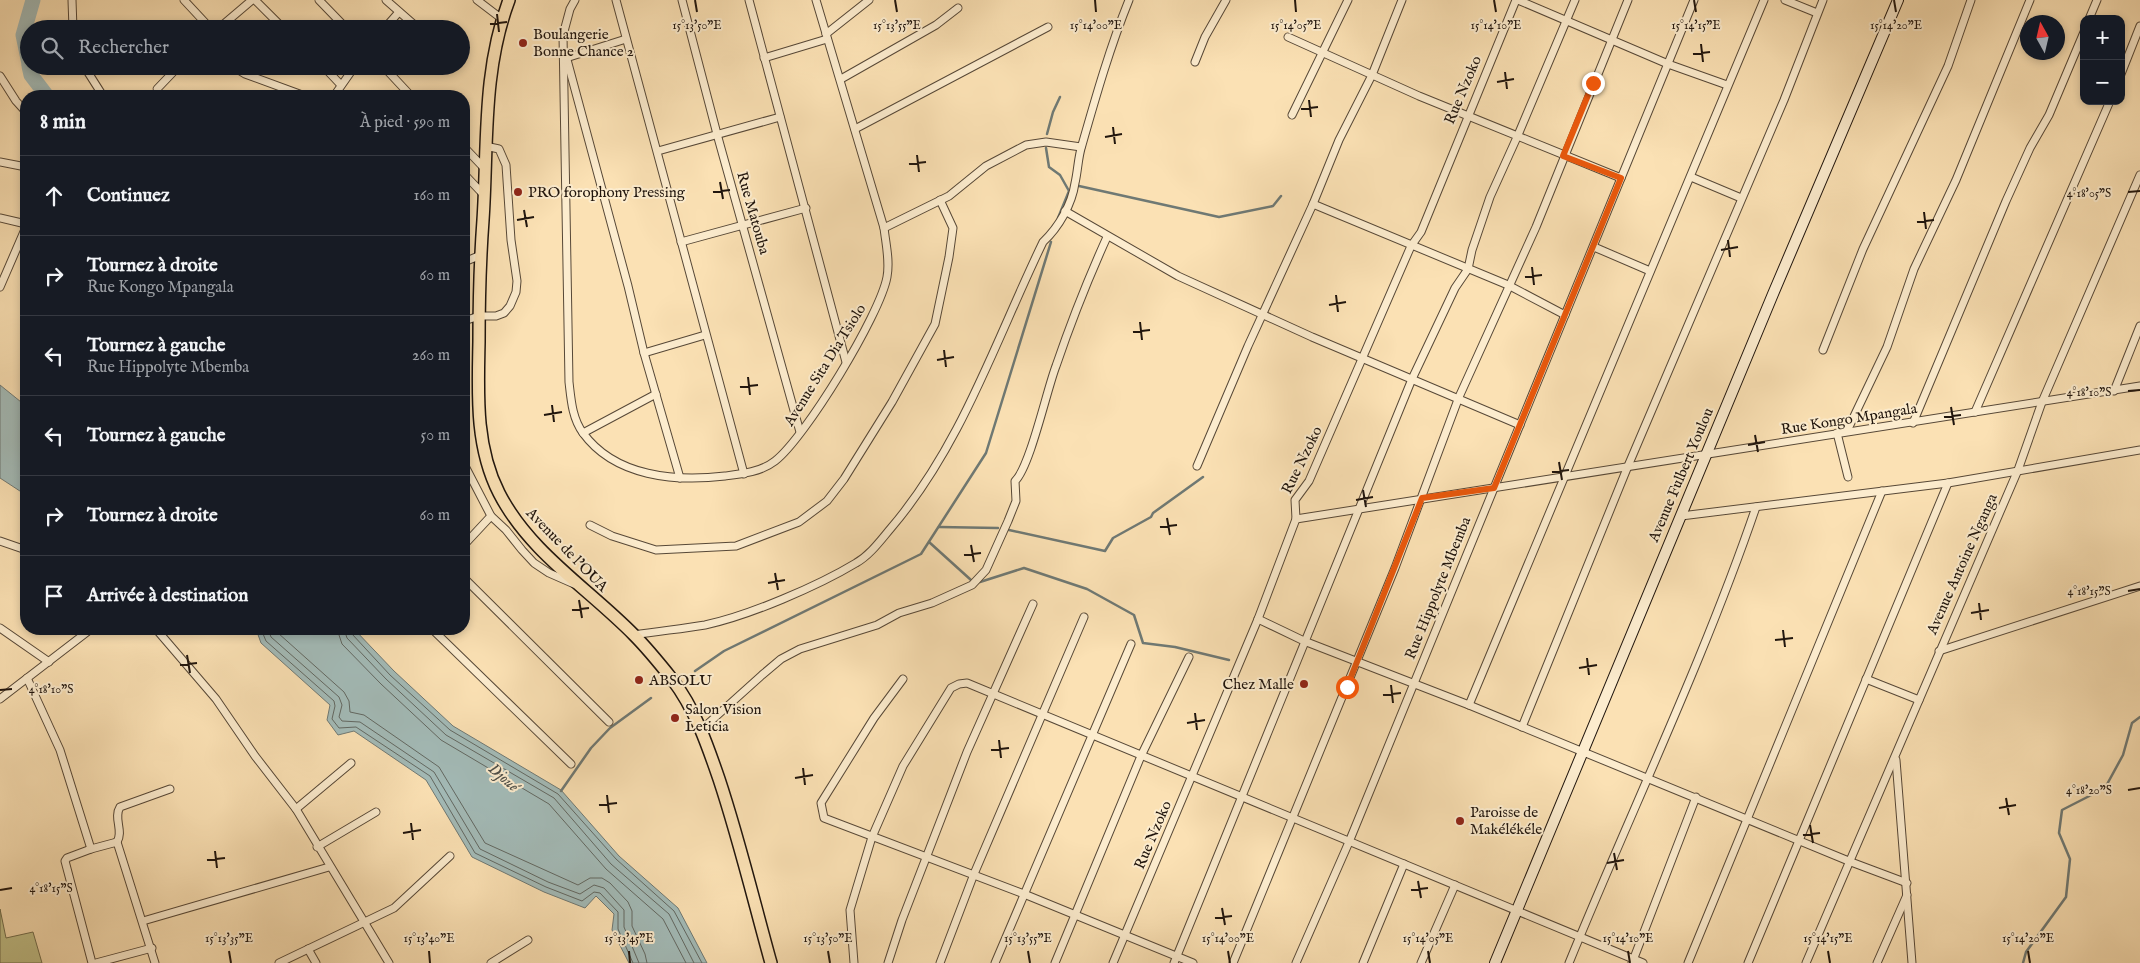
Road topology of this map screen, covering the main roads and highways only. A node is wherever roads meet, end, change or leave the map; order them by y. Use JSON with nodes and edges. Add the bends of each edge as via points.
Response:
{"nodes":[{"id":1,"x":508,"y":0,"type":"edge"},
{"id":2,"x":1898,"y":0,"type":"edge"},
{"id":3,"x":771,"y":963,"type":"edge"},
{"id":4,"x":1495,"y":963,"type":"edge"}],
"edges":[{"from":1,"to":3,"type":"main road","name":"Avenue de l'OUA","via":[[489,81],[483,194],[478,410],[491,474],[509,511],[581,588],[634,634],[673,681],[702,729],[730,812]]},
{"from":2,"to":4,"type":"main road","name":"Avenue Fulbert Youlou"}]}
